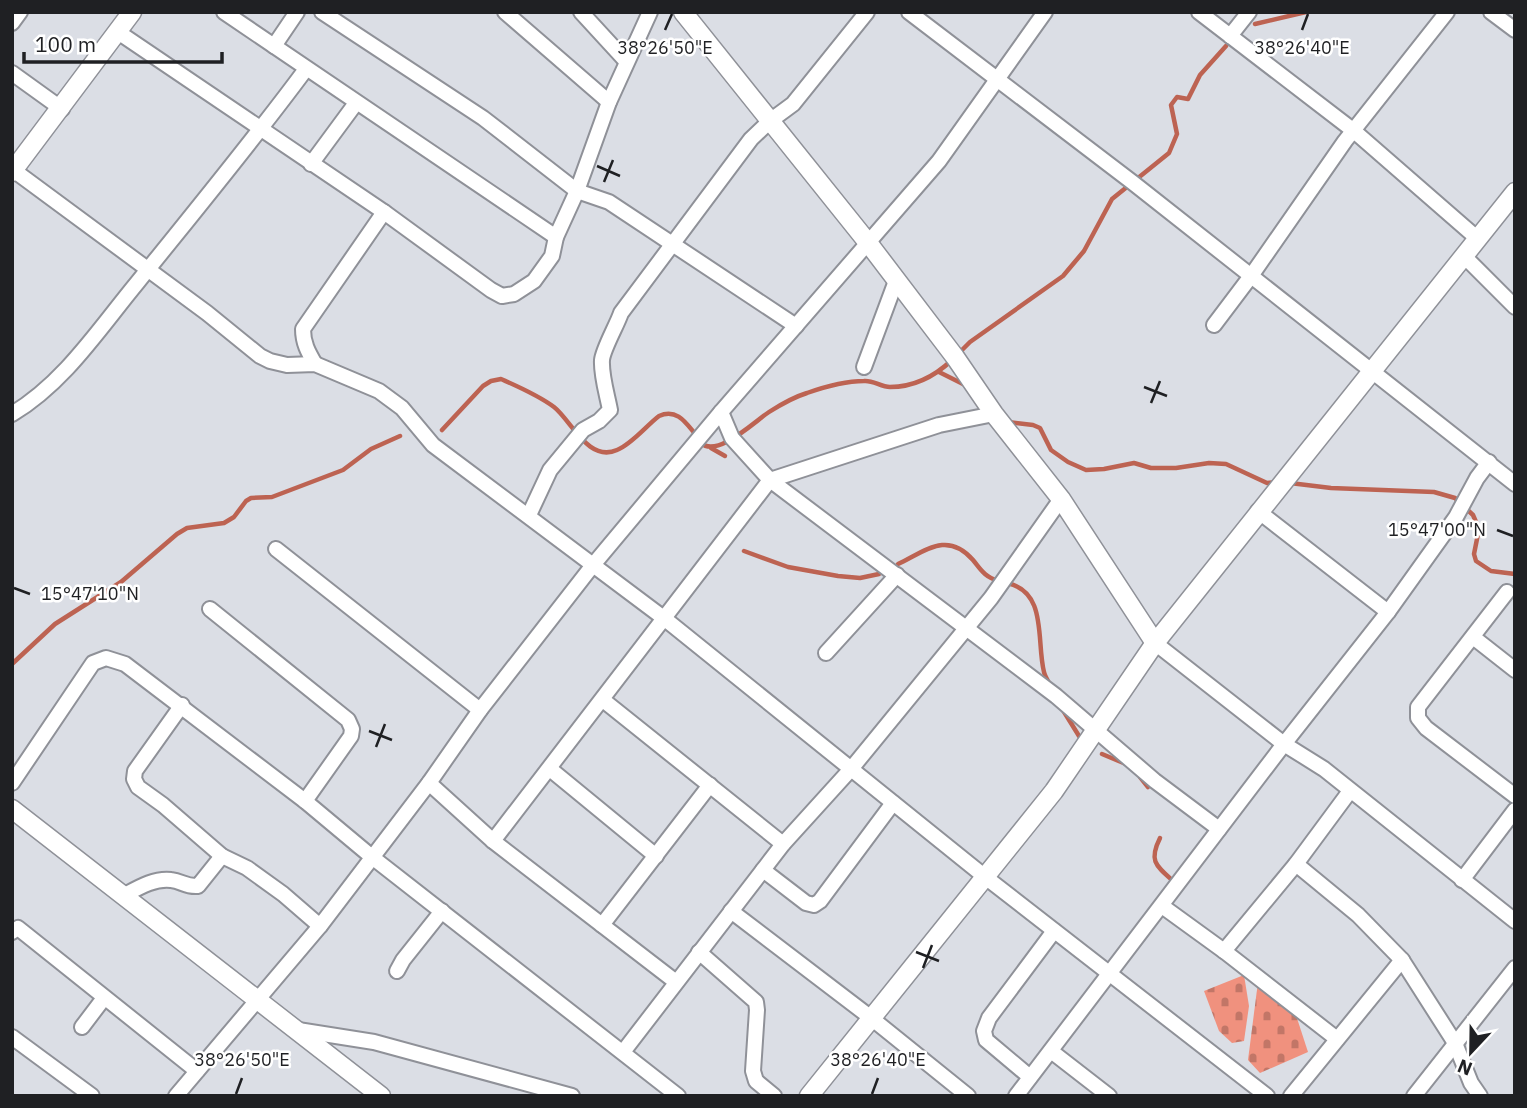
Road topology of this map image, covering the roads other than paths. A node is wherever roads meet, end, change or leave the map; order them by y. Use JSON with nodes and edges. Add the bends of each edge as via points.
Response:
{"nodes":[{"id":1,"x":20,"y":12,"type":"edge"},
{"id":2,"x":132,"y":12,"type":"edge"},
{"id":3,"x":224,"y":12,"type":"edge"},
{"id":4,"x":297,"y":12,"type":"edge"},
{"id":5,"x":322,"y":12,"type":"edge"},
{"id":6,"x":505,"y":12,"type":"edge"},
{"id":7,"x":581,"y":12,"type":"edge"},
{"id":8,"x":650,"y":12,"type":"edge"},
{"id":9,"x":683,"y":12,"type":"edge"},
{"id":10,"x":867,"y":12,"type":"edge"},
{"id":11,"x":909,"y":12,"type":"edge"},
{"id":12,"x":1045,"y":12,"type":"edge"},
{"id":13,"x":1199,"y":12,"type":"edge"},
{"id":14,"x":1250,"y":12,"type":"edge"},
{"id":15,"x":1447,"y":12,"type":"edge"},
{"id":16,"x":1491,"y":12,"type":"edge"},
{"id":17,"x":12,"y":23,"type":"edge"},
{"id":18,"x":1515,"y":30,"type":"edge"},
{"id":19,"x":118,"y":32,"type":"junction"},
{"id":20,"x":1230,"y":36,"type":"junction"},
{"id":21,"x":274,"y":46,"type":"junction"},
{"id":22,"x":626,"y":61,"type":"junction"},
{"id":23,"x":306,"y":69,"type":"junction"},
{"id":24,"x":12,"y":73,"type":"edge"},
{"id":25,"x":999,"y":80,"type":"junction"},
{"id":26,"x":609,"y":102,"type":"junction"},
{"id":27,"x":356,"y":103,"type":"junction"},
{"id":28,"x":62,"y":109,"type":"junction"},
{"id":29,"x":770,"y":121,"type":"junction"},
{"id":30,"x":261,"y":130,"type":"junction"},
{"id":31,"x":1354,"y":131,"type":"junction"},
{"id":32,"x":312,"y":164,"type":"junction"},
{"id":33,"x":13,"y":171,"type":"edge"},
{"id":34,"x":577,"y":191,"type":"junction"},
{"id":35,"x":1515,"y":192,"type":"edge"},
{"id":36,"x":384,"y":212,"type":"junction"},
{"id":37,"x":556,"y":237,"type":"junction"},
{"id":38,"x":1478,"y":239,"type":"junction"},
{"id":39,"x":674,"y":244,"type":"junction"},
{"id":40,"x":869,"y":244,"type":"junction"},
{"id":41,"x":1464,"y":257,"type":"junction"},
{"id":42,"x":148,"y":269,"type":"junction"},
{"id":43,"x":1251,"y":276,"type":"junction"},
{"id":44,"x":896,"y":281,"type":"junction"},
{"id":45,"x":1515,"y":307,"type":"edge"},
{"id":46,"x":1214,"y":325,"type":"dead end"},
{"id":47,"x":796,"y":326,"type":"junction"},
{"id":48,"x":315,"y":364,"type":"junction"},
{"id":49,"x":864,"y":367,"type":"dead end"},
{"id":50,"x":1372,"y":371,"type":"junction"},
{"id":51,"x":721,"y":412,"type":"junction"},
{"id":52,"x":993,"y":414,"type":"junction"},
{"id":53,"x":12,"y":415,"type":"edge"},
{"id":54,"x":1489,"y":462,"type":"junction"},
{"id":55,"x":770,"y":480,"type":"junction"},
{"id":56,"x":1515,"y":484,"type":"edge"},
{"id":57,"x":1061,"y":499,"type":"junction"},
{"id":58,"x":1258,"y":510,"type":"junction"},
{"id":59,"x":529,"y":515,"type":"junction"},
{"id":60,"x":276,"y":549,"type":"dead end"},
{"id":61,"x":593,"y":565,"type":"junction"},
{"id":62,"x":895,"y":573,"type":"junction"},
{"id":63,"x":1507,"y":592,"type":"dead end"},
{"id":64,"x":210,"y":609,"type":"dead end"},
{"id":65,"x":1388,"y":612,"type":"junction"},
{"id":66,"x":665,"y":619,"type":"junction"},
{"id":67,"x":966,"y":627,"type":"junction"},
{"id":68,"x":1473,"y":637,"type":"junction"},
{"id":69,"x":1154,"y":643,"type":"junction"},
{"id":70,"x":827,"y":653,"type":"dead end"},
{"id":71,"x":1515,"y":670,"type":"edge"},
{"id":72,"x":603,"y":699,"type":"junction"},
{"id":73,"x":182,"y":705,"type":"junction"},
{"id":74,"x":480,"y":710,"type":"junction"},
{"id":75,"x":1097,"y":730,"type":"junction"},
{"id":76,"x":1284,"y":744,"type":"junction"},
{"id":77,"x":550,"y":769,"type":"junction"},
{"id":78,"x":851,"y":769,"type":"junction"},
{"id":79,"x":12,"y":783,"type":"edge"},
{"id":80,"x":429,"y":783,"type":"junction"},
{"id":81,"x":710,"y":785,"type":"junction"},
{"id":82,"x":1350,"y":790,"type":"junction"},
{"id":83,"x":1515,"y":796,"type":"edge"},
{"id":84,"x":305,"y":801,"type":"junction"},
{"id":85,"x":893,"y":803,"type":"junction"},
{"id":86,"x":12,"y":808,"type":"edge"},
{"id":87,"x":1515,"y":810,"type":"edge"},
{"id":88,"x":1219,"y":829,"type":"junction"},
{"id":89,"x":493,"y":841,"type":"junction"},
{"id":90,"x":783,"y":844,"type":"junction"},
{"id":91,"x":222,"y":856,"type":"junction"},
{"id":92,"x":656,"y":856,"type":"junction"},
{"id":93,"x":372,"y":857,"type":"junction"},
{"id":94,"x":1296,"y":864,"type":"junction"},
{"id":95,"x":763,"y":870,"type":"junction"},
{"id":96,"x":984,"y":876,"type":"junction"},
{"id":97,"x":1462,"y":880,"type":"junction"},
{"id":98,"x":123,"y":896,"type":"junction"},
{"id":99,"x":1162,"y":906,"type":"junction"},
{"id":100,"x":442,"y":911,"type":"junction"},
{"id":101,"x":731,"y":911,"type":"junction"},
{"id":102,"x":1515,"y":921,"type":"edge"},
{"id":103,"x":602,"y":925,"type":"junction"},
{"id":104,"x":320,"y":926,"type":"junction"},
{"id":105,"x":1054,"y":931,"type":"junction"},
{"id":106,"x":12,"y":932,"type":"edge"},
{"id":107,"x":1224,"y":951,"type":"junction"},
{"id":108,"x":699,"y":952,"type":"junction"},
{"id":109,"x":1402,"y":960,"type":"junction"},
{"id":110,"x":1515,"y":968,"type":"edge"},
{"id":111,"x":397,"y":971,"type":"dead end"},
{"id":112,"x":1111,"y":974,"type":"junction"},
{"id":113,"x":676,"y":982,"type":"junction"},
{"id":114,"x":104,"y":998,"type":"junction"},
{"id":115,"x":258,"y":1000,"type":"junction"},
{"id":116,"x":870,"y":1017,"type":"junction"},
{"id":117,"x":82,"y":1027,"type":"dead end"},
{"id":118,"x":296,"y":1030,"type":"junction"},
{"id":119,"x":12,"y":1037,"type":"edge"},
{"id":120,"x":1337,"y":1039,"type":"junction"},
{"id":121,"x":1455,"y":1044,"type":"junction"},
{"id":122,"x":1051,"y":1051,"type":"junction"},
{"id":123,"x":623,"y":1052,"type":"junction"},
{"id":124,"x":197,"y":1071,"type":"junction"},
{"id":125,"x":1030,"y":1077,"type":"junction"},
{"id":126,"x":92,"y":1096,"type":"edge"},
{"id":127,"x":176,"y":1096,"type":"edge"},
{"id":128,"x":381,"y":1096,"type":"edge"},
{"id":129,"x":572,"y":1096,"type":"edge"},
{"id":130,"x":678,"y":1096,"type":"edge"},
{"id":131,"x":774,"y":1096,"type":"edge"},
{"id":132,"x":808,"y":1096,"type":"edge"},
{"id":133,"x":968,"y":1096,"type":"edge"},
{"id":134,"x":1016,"y":1096,"type":"edge"},
{"id":135,"x":1109,"y":1096,"type":"edge"},
{"id":136,"x":1267,"y":1096,"type":"edge"},
{"id":137,"x":1291,"y":1096,"type":"edge"},
{"id":138,"x":1413,"y":1096,"type":"edge"},
{"id":139,"x":1480,"y":1096,"type":"edge"}],
"edges":[{"from":1,"to":17,"type":"street"},
{"from":2,"to":19,"type":"street"},
{"from":3,"to":21,"type":"street"},
{"from":4,"to":21,"type":"street"},
{"from":5,"to":34,"type":"street","via":[[483,118]]},
{"from":6,"to":26,"type":"street"},
{"from":7,"to":22,"type":"street"},
{"from":8,"to":22,"type":"street"},
{"from":9,"to":29,"type":"street"},
{"from":10,"to":29,"type":"street","via":[[793,104]]},
{"from":11,"to":25,"type":"street"},
{"from":12,"to":25,"type":"street"},
{"from":13,"to":20,"type":"street"},
{"from":14,"to":20,"type":"street"},
{"from":15,"to":31,"type":"street"},
{"from":16,"to":18,"type":"street"},
{"from":19,"to":28,"type":"street"},
{"from":19,"to":30,"type":"street"},
{"from":20,"to":31,"type":"street"},
{"from":21,"to":23,"type":"street"},
{"from":22,"to":26,"type":"street"},
{"from":23,"to":27,"type":"street"},
{"from":23,"to":30,"type":"street"},
{"from":24,"to":28,"type":"street"},
{"from":25,"to":40,"type":"street"},
{"from":25,"to":43,"type":"street"},
{"from":26,"to":34,"type":"street"},
{"from":27,"to":32,"type":"street"},
{"from":27,"to":37,"type":"street"},
{"from":28,"to":33,"type":"street"},
{"from":29,"to":39,"type":"street","via":[[751,139]]},
{"from":29,"to":40,"type":"street"},
{"from":30,"to":32,"type":"street"},
{"from":30,"to":42,"type":"street"},
{"from":31,"to":38,"type":"street"},
{"from":31,"to":43,"type":"street"},
{"from":32,"to":36,"type":"street"},
{"from":33,"to":42,"type":"street"},
{"from":34,"to":37,"type":"street"},
{"from":34,"to":39,"type":"street","via":[[609,202]]},
{"from":35,"to":38,"type":"street"},
{"from":36,"to":37,"type":"street","via":[[502,296],[534,281],[552,256]]},
{"from":36,"to":48,"type":"street","via":[[303,329],[306,349]]},
{"from":38,"to":41,"type":"street"},
{"from":39,"to":47,"type":"street"},
{"from":39,"to":59,"type":"street","via":[[621,313],[604,349],[610,410],[583,430],[550,470]]},
{"from":40,"to":44,"type":"street"},
{"from":40,"to":47,"type":"street"},
{"from":41,"to":45,"type":"street"},
{"from":41,"to":50,"type":"street"},
{"from":42,"to":48,"type":"street","via":[[260,356],[287,365]]},
{"from":42,"to":53,"type":"street","via":[[70,364],[37,398]]},
{"from":43,"to":46,"type":"street"},
{"from":43,"to":50,"type":"street"},
{"from":44,"to":49,"type":"street"},
{"from":44,"to":52,"type":"street"},
{"from":47,"to":51,"type":"street"},
{"from":48,"to":59,"type":"street","via":[[379,391],[402,408],[433,445]]},
{"from":50,"to":54,"type":"street"},
{"from":50,"to":58,"type":"street"},
{"from":51,"to":55,"type":"street","via":[[732,438]]},
{"from":51,"to":61,"type":"street"},
{"from":52,"to":55,"type":"street","via":[[927,428]]},
{"from":52,"to":57,"type":"street"},
{"from":54,"to":56,"type":"street"},
{"from":54,"to":65,"type":"street"},
{"from":55,"to":62,"type":"street"},
{"from":55,"to":66,"type":"street"},
{"from":57,"to":67,"type":"street"},
{"from":57,"to":69,"type":"street"},
{"from":58,"to":65,"type":"street"},
{"from":58,"to":69,"type":"street"},
{"from":59,"to":61,"type":"street"},
{"from":60,"to":74,"type":"street"},
{"from":61,"to":66,"type":"street"},
{"from":61,"to":74,"type":"street"},
{"from":62,"to":67,"type":"street"},
{"from":62,"to":70,"type":"street"},
{"from":63,"to":68,"type":"street"},
{"from":64,"to":84,"type":"street","via":[[348,720],[351,736]]},
{"from":65,"to":76,"type":"street"},
{"from":66,"to":72,"type":"street"},
{"from":66,"to":78,"type":"street"},
{"from":67,"to":75,"type":"street"},
{"from":67,"to":78,"type":"street"},
{"from":68,"to":71,"type":"street"},
{"from":68,"to":83,"type":"street","via":[[1418,707],[1418,718]]},
{"from":69,"to":75,"type":"street"},
{"from":69,"to":76,"type":"street"},
{"from":72,"to":77,"type":"street"},
{"from":72,"to":81,"type":"street"},
{"from":73,"to":79,"type":"street","via":[[125,664],[106,658],[93,663]]},
{"from":73,"to":84,"type":"street"},
{"from":73,"to":91,"type":"street","via":[[135,771],[134,779]]},
{"from":74,"to":80,"type":"street"},
{"from":75,"to":88,"type":"street"},
{"from":75,"to":96,"type":"street"},
{"from":76,"to":82,"type":"street"},
{"from":76,"to":88,"type":"street"},
{"from":77,"to":89,"type":"street"},
{"from":77,"to":92,"type":"street"},
{"from":78,"to":85,"type":"street"},
{"from":78,"to":90,"type":"street"},
{"from":80,"to":89,"type":"street"},
{"from":80,"to":93,"type":"street"},
{"from":81,"to":90,"type":"street"},
{"from":81,"to":92,"type":"street"},
{"from":82,"to":94,"type":"street"},
{"from":82,"to":97,"type":"street"},
{"from":84,"to":93,"type":"street"},
{"from":85,"to":95,"type":"street","via":[[814,905]]},
{"from":85,"to":96,"type":"street"},
{"from":86,"to":98,"type":"street"},
{"from":87,"to":97,"type":"street"},
{"from":88,"to":99,"type":"street"},
{"from":89,"to":103,"type":"street"},
{"from":90,"to":95,"type":"street"},
{"from":91,"to":98,"type":"street","via":[[198,886],[162,880]]},
{"from":91,"to":104,"type":"street","via":[[247,868]]},
{"from":92,"to":103,"type":"street"},
{"from":93,"to":100,"type":"street"},
{"from":93,"to":104,"type":"street"},
{"from":94,"to":107,"type":"street"},
{"from":94,"to":109,"type":"street","via":[[1358,915]]},
{"from":95,"to":101,"type":"street"},
{"from":96,"to":105,"type":"street"},
{"from":96,"to":116,"type":"street"},
{"from":97,"to":102,"type":"street"},
{"from":98,"to":115,"type":"street"},
{"from":99,"to":107,"type":"street"},
{"from":99,"to":112,"type":"street"},
{"from":100,"to":111,"type":"street"},
{"from":100,"to":123,"type":"street"},
{"from":101,"to":108,"type":"street"},
{"from":101,"to":116,"type":"street"},
{"from":103,"to":113,"type":"street"},
{"from":104,"to":115,"type":"street"},
{"from":105,"to":112,"type":"street"},
{"from":105,"to":125,"type":"street","via":[[984,1031],[986,1040]]},
{"from":106,"to":114,"type":"street","via":[[18,929]]},
{"from":107,"to":120,"type":"street"},
{"from":108,"to":113,"type":"street"},
{"from":108,"to":131,"type":"street","via":[[756,1002],[753,1071],[756,1081]]},
{"from":109,"to":120,"type":"street"},
{"from":109,"to":121,"type":"street"},
{"from":110,"to":121,"type":"street"},
{"from":112,"to":122,"type":"street"},
{"from":112,"to":136,"type":"street"},
{"from":113,"to":123,"type":"street"},
{"from":114,"to":117,"type":"street"},
{"from":114,"to":124,"type":"street"},
{"from":115,"to":118,"type":"street"},
{"from":115,"to":124,"type":"street"},
{"from":116,"to":132,"type":"street"},
{"from":116,"to":133,"type":"street"},
{"from":118,"to":128,"type":"street"},
{"from":118,"to":129,"type":"street","via":[[374,1042]]},
{"from":119,"to":126,"type":"street"},
{"from":120,"to":137,"type":"street"},
{"from":121,"to":138,"type":"street"},
{"from":121,"to":139,"type":"street"},
{"from":122,"to":125,"type":"street"},
{"from":122,"to":135,"type":"street"},
{"from":123,"to":130,"type":"street"},
{"from":124,"to":127,"type":"street"},
{"from":125,"to":134,"type":"street"}]}
